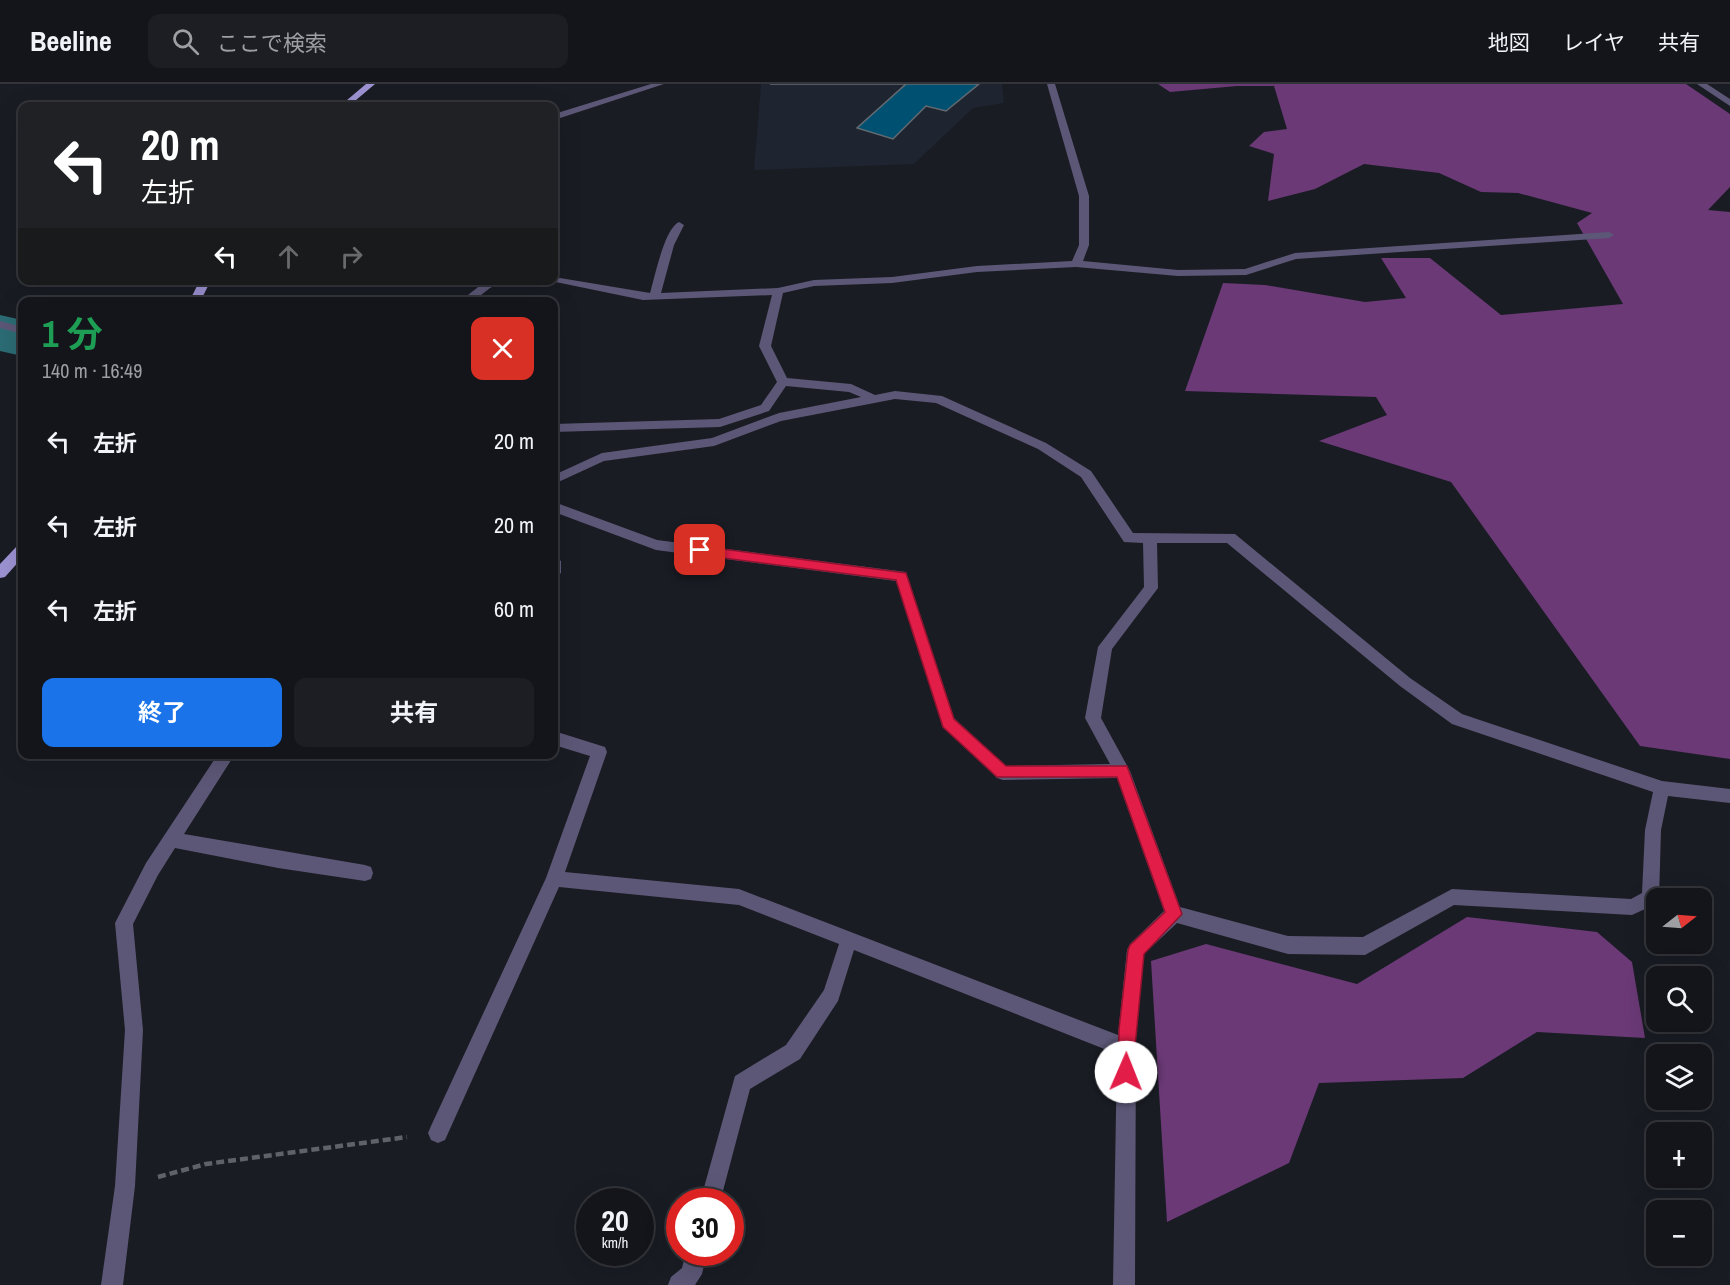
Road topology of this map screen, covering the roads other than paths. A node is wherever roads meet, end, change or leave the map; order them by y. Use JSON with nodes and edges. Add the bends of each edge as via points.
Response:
{"nodes":[{"id":1,"x":371,"y":84,"type":"edge"},
{"id":2,"x":660,"y":84,"type":"edge"},
{"id":3,"x":1051,"y":84,"type":"edge"},
{"id":4,"x":1701,"y":84,"type":"edge"},
{"id":5,"x":349,"y":102,"type":"edge"},
{"id":6,"x":1730,"y":103,"type":"edge"},
{"id":7,"x":558,"y":116,"type":"edge"},
{"id":8,"x":679,"y":225,"type":"dead end"},
{"id":9,"x":1609,"y":235,"type":"dead end"},
{"id":10,"x":1076,"y":264,"type":"junction"},
{"id":11,"x":558,"y":281,"type":"edge"},
{"id":12,"x":489,"y":285,"type":"edge"},
{"id":13,"x":778,"y":291,"type":"junction"},
{"id":14,"x":655,"y":296,"type":"junction"},
{"id":15,"x":471,"y":297,"type":"edge"},
{"id":16,"x":0,"y":324,"type":"edge"},
{"id":17,"x":18,"y":330,"type":"edge"},
{"id":18,"x":783,"y":382,"type":"junction"},
{"id":19,"x":874,"y":399,"type":"junction"},
{"id":20,"x":558,"y":428,"type":"edge"},
{"id":21,"x":558,"y":478,"type":"edge"},
{"id":22,"x":558,"y":508,"type":"edge"},
{"id":23,"x":1150,"y":539,"type":"junction"},
{"id":24,"x":18,"y":554,"type":"edge"},
{"id":25,"x":0,"y":573,"type":"edge"},
{"id":26,"x":558,"y":739,"type":"edge"},
{"id":27,"x":224,"y":759,"type":"edge"},
{"id":28,"x":1122,"y":771,"type":"junction"},
{"id":29,"x":1662,"y":788,"type":"junction"},
{"id":30,"x":1730,"y":796,"type":"edge"},
{"id":31,"x":173,"y":840,"type":"junction"},
{"id":32,"x":365,"y":873,"type":"dead end"},
{"id":33,"x":554,"y":879,"type":"junction"},
{"id":34,"x":1174,"y":914,"type":"junction"},
{"id":35,"x":849,"y":939,"type":"junction"},
{"id":36,"x":1127,"y":1048,"type":"junction"},
{"id":37,"x":438,"y":1133,"type":"road end"},
{"id":38,"x":714,"y":1188,"type":"edge"},
{"id":39,"x":693,"y":1266,"type":"edge"},
{"id":40,"x":112,"y":1285,"type":"edge"},
{"id":41,"x":679,"y":1285,"type":"edge"},
{"id":42,"x":1124,"y":1285,"type":"edge"}],
"edges":[{"from":1,"to":5,"type":"main road"},
{"from":2,"to":7,"type":"street"},
{"from":3,"to":10,"type":"street","via":[[1054,105],[1072,149],[1085,198],[1086,247]]},
{"from":4,"to":6,"type":"street"},
{"from":8,"to":14,"type":"street","via":[[669,245]]},
{"from":9,"to":10,"type":"street","via":[[1295,256],[1246,272],[1178,273]]},
{"from":10,"to":13,"type":"street","via":[[814,283]]},
{"from":11,"to":14,"type":"street"},
{"from":12,"to":15,"type":"street"},
{"from":13,"to":14,"type":"street"},
{"from":13,"to":18,"type":"street","via":[[765,346]]},
{"from":16,"to":17,"type":"street"},
{"from":18,"to":19,"type":"street","via":[[851,388]]},
{"from":18,"to":20,"type":"street","via":[[765,408],[720,423]]},
{"from":19,"to":21,"type":"street","via":[[779,417],[714,442],[603,457]]},
{"from":19,"to":23,"type":"street","via":[[896,395],[938,399],[1042,446],[1086,474],[1129,538]]},
{"from":22,"to":28,"type":"street","via":[[656,545],[901,576],[948,722],[1003,773]]},
{"from":23,"to":28,"type":"street","via":[[1151,588],[1106,647],[1093,718]]},
{"from":23,"to":29,"type":"street","via":[[1230,538],[1405,682],[1456,718]]},
{"from":24,"to":25,"type":"main road"},
{"from":26,"to":33,"type":"street","via":[[599,752]]},
{"from":27,"to":31,"type":"street"},
{"from":28,"to":34,"type":"street"},
{"from":29,"to":30,"type":"street"},
{"from":29,"to":34,"type":"street","via":[[1653,830],[1650,898],[1632,907],[1452,897],[1365,946],[1288,945]]},
{"from":31,"to":32,"type":"street"},
{"from":31,"to":40,"type":"street","via":[[152,869],[124,923],[134,1030],[125,1186]]},
{"from":33,"to":35,"type":"street","via":[[740,897]]},
{"from":33,"to":37,"type":"street"},
{"from":34,"to":36,"type":"street","via":[[1136,950]]},
{"from":35,"to":36,"type":"street"},
{"from":35,"to":38,"type":"street","via":[[832,995],[793,1052],[742,1083]]},
{"from":36,"to":42,"type":"street"},
{"from":39,"to":41,"type":"street","via":[[691,1274]]}]}
